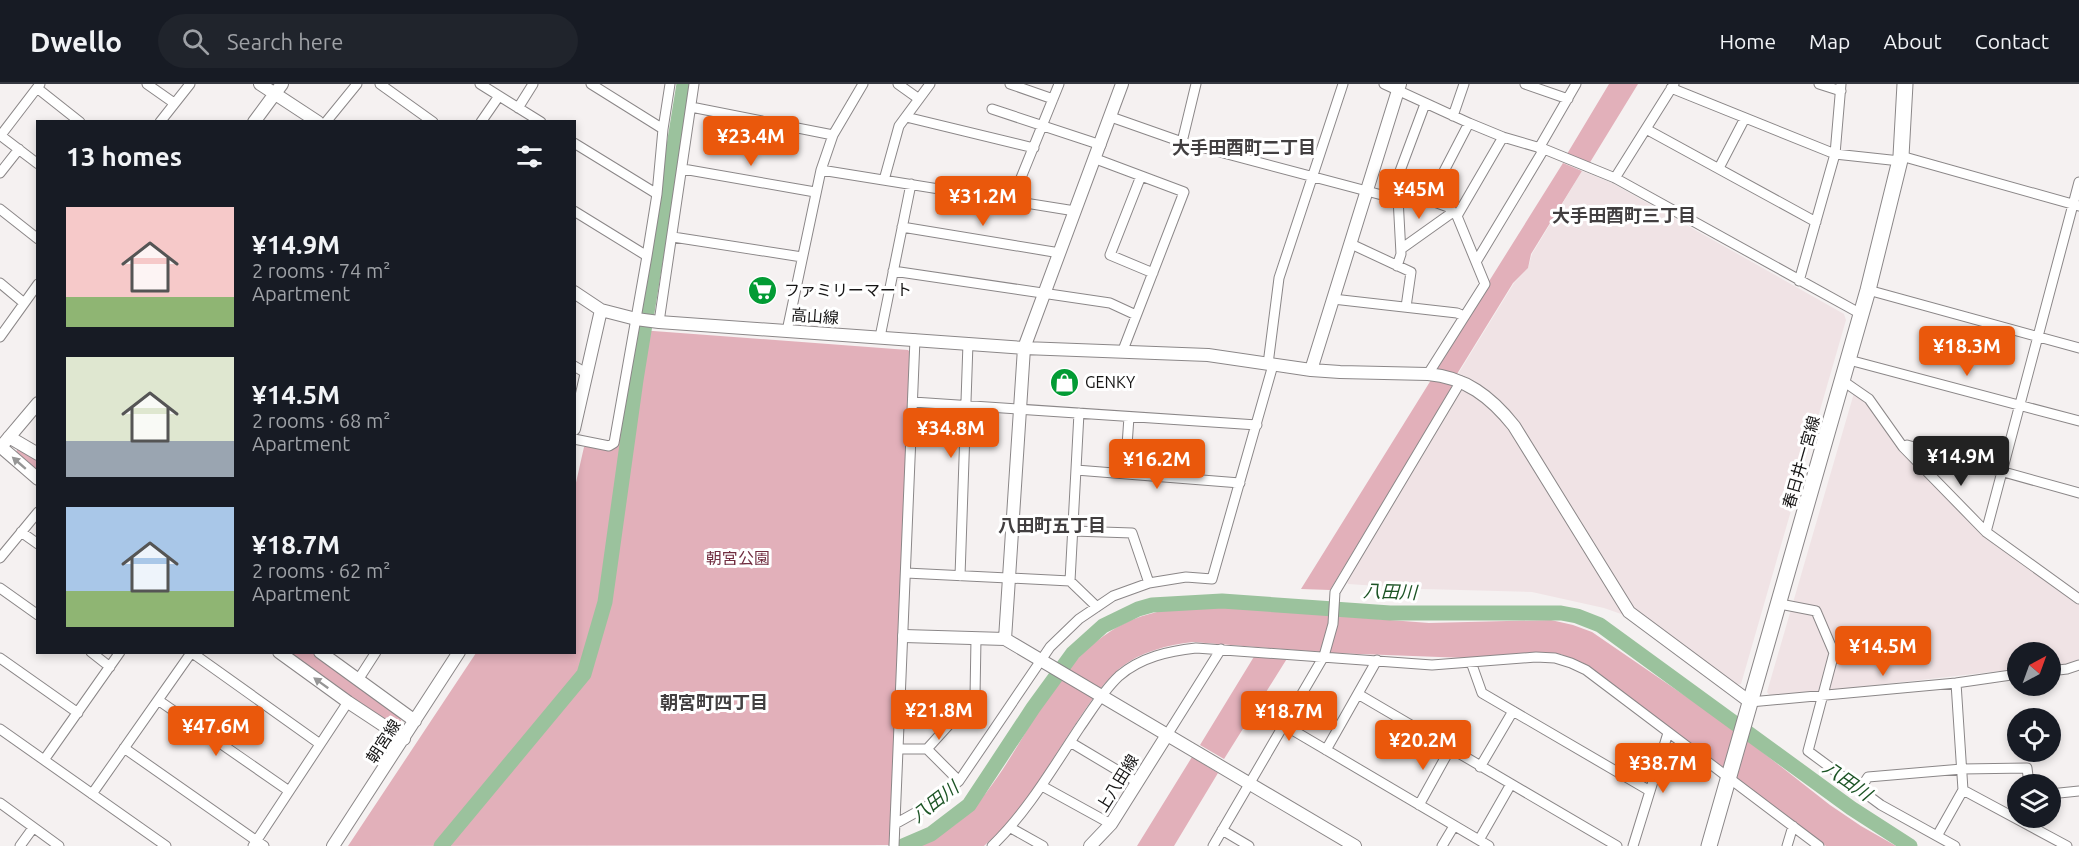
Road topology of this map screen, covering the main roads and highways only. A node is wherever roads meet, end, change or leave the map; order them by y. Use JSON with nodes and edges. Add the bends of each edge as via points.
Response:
{"nodes":[{"id":1,"x":1905,"y":84,"type":"edge"},
{"id":2,"x":1709,"y":846,"type":"edge"}],
"edges":[{"from":1,"to":2,"type":"main road","name":"春日井一宮線","via":[[1900,158],[1868,290]]}]}
